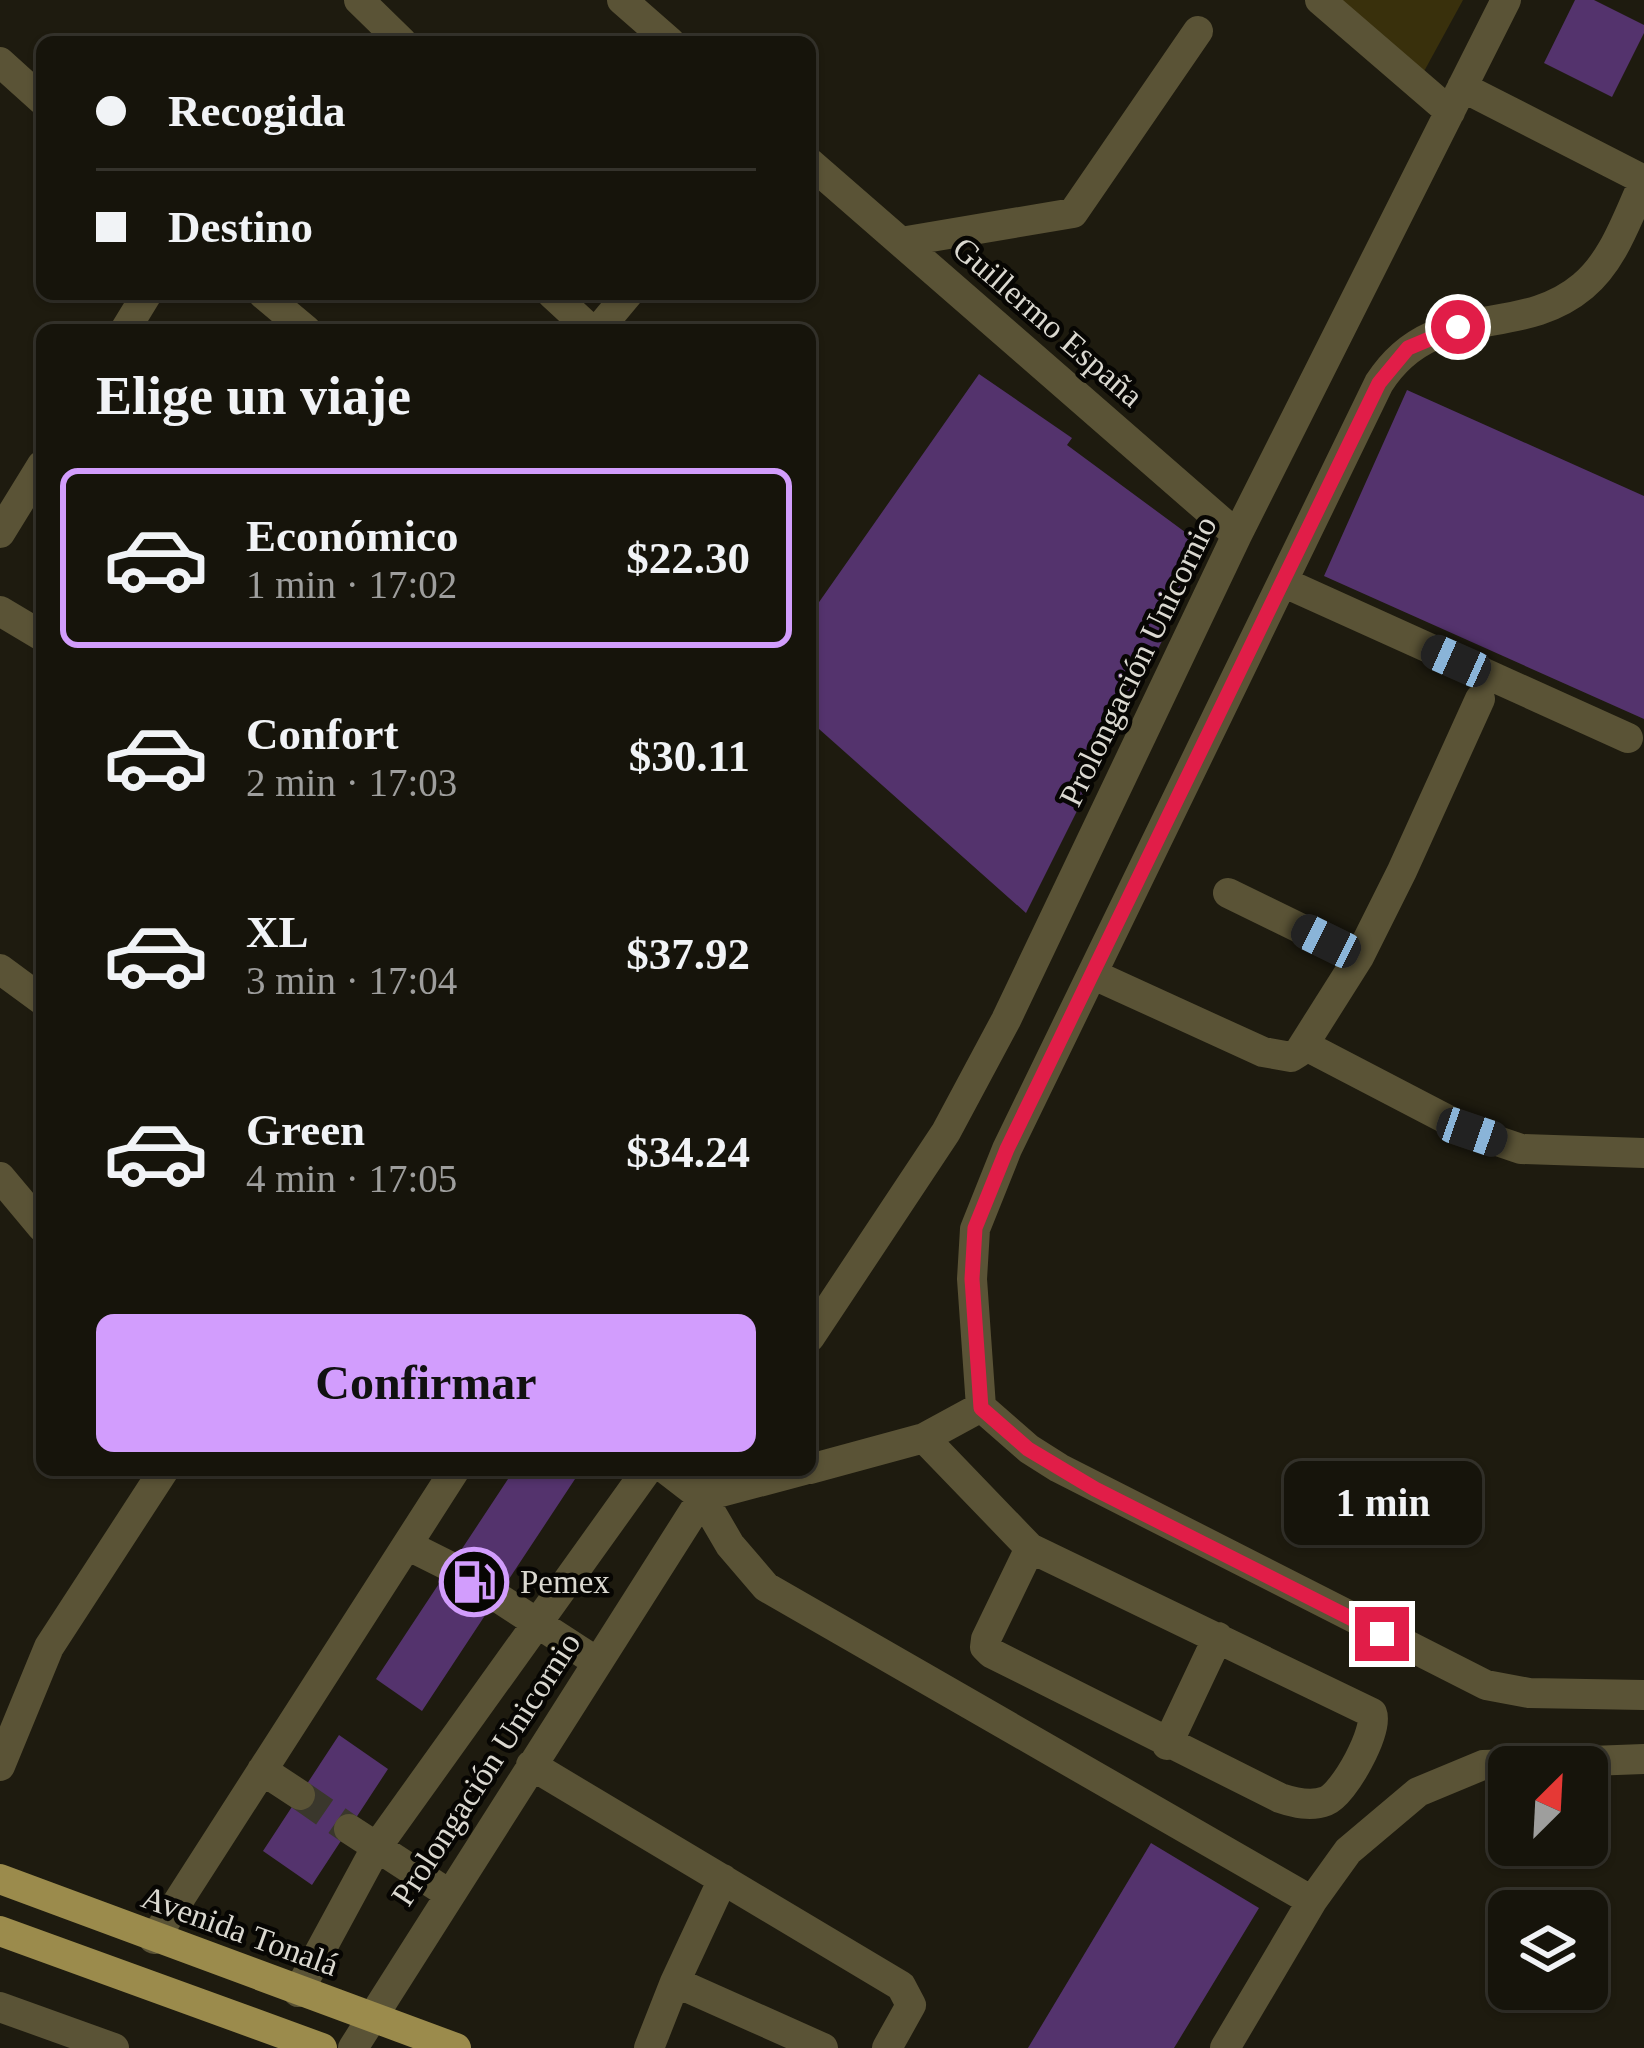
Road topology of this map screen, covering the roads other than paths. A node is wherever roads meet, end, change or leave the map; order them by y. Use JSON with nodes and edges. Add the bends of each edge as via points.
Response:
{"nodes":[{"id":1,"x":359,"y":0,"type":"edge"},
{"id":2,"x":622,"y":0,"type":"edge"},
{"id":3,"x":1320,"y":0,"type":"edge"},
{"id":4,"x":1506,"y":0,"type":"edge"},
{"id":5,"x":1198,"y":31,"type":"dead end"},
{"id":6,"x":395,"y":36,"type":"edge"},
{"id":7,"x":663,"y":36,"type":"edge"},
{"id":8,"x":0,"y":62,"type":"edge"},
{"id":9,"x":36,"y":95,"type":"edge"},
{"id":10,"x":1456,"y":99,"type":"junction"},
{"id":11,"x":816,"y":168,"type":"edge"},
{"id":12,"x":1644,"y":181,"type":"edge"},
{"id":13,"x":901,"y":242,"type":"junction"},
{"id":14,"x":269,"y":300,"type":"edge"},
{"id":15,"x":559,"y":300,"type":"edge"},
{"id":16,"x":622,"y":300,"type":"edge"},
{"id":17,"x":292,"y":324,"type":"edge"},
{"id":18,"x":588,"y":324,"type":"edge"},
{"id":19,"x":600,"y":324,"type":"edge"},
{"id":20,"x":36,"y":475,"type":"edge"},
{"id":21,"x":0,"y":533,"type":"edge"},
{"id":22,"x":1238,"y":535,"type":"junction"},
{"id":23,"x":1285,"y":583,"type":"junction"},
{"id":24,"x":0,"y":611,"type":"edge"},
{"id":25,"x":36,"y":632,"type":"edge"},
{"id":26,"x":1480,"y":699,"type":"dead end"},
{"id":27,"x":1628,"y":738,"type":"dead end"},
{"id":28,"x":1228,"y":893,"type":"dead end"},
{"id":29,"x":1359,"y":957,"type":"junction"},
{"id":30,"x":0,"y":969,"type":"edge"},
{"id":31,"x":1092,"y":974,"type":"junction"},
{"id":32,"x":36,"y":996,"type":"edge"},
{"id":33,"x":1306,"y":1046,"type":"junction"},
{"id":34,"x":1644,"y":1153,"type":"edge"},
{"id":35,"x":0,"y":1178,"type":"edge"},
{"id":36,"x":36,"y":1220,"type":"edge"},
{"id":37,"x":816,"y":1328,"type":"edge"},
{"id":38,"x":981,"y":1408,"type":"junction"},
{"id":39,"x":924,"y":1438,"type":"junction"},
{"id":40,"x":816,"y":1467,"type":"edge"},
{"id":41,"x":160,"y":1476,"type":"edge"},
{"id":42,"x":451,"y":1476,"type":"edge"},
{"id":43,"x":643,"y":1476,"type":"edge"},
{"id":44,"x":675,"y":1476,"type":"edge"},
{"id":45,"x":716,"y":1476,"type":"edge"},
{"id":46,"x":781,"y":1476,"type":"edge"},
{"id":47,"x":702,"y":1497,"type":"junction"},
{"id":48,"x":407,"y":1545,"type":"junction"},
{"id":49,"x":1030,"y":1549,"type":"junction"},
{"id":50,"x":535,"y":1622,"type":"junction"},
{"id":51,"x":1218,"y":1637,"type":"junction"},
{"id":52,"x":597,"y":1663,"type":"junction"},
{"id":53,"x":1644,"y":1695,"type":"edge"},
{"id":54,"x":1167,"y":1745,"type":"junction"},
{"id":55,"x":1644,"y":1759,"type":"edge"},
{"id":56,"x":531,"y":1765,"type":"junction"},
{"id":57,"x":0,"y":1766,"type":"edge"},
{"id":58,"x":262,"y":1770,"type":"junction"},
{"id":59,"x":300,"y":1795,"type":"tunnel mouth"},
{"id":60,"x":349,"y":1828,"type":"tunnel mouth"},
{"id":61,"x":376,"y":1848,"type":"junction"},
{"id":62,"x":723,"y":1879,"type":"junction"},
{"id":63,"x":0,"y":1880,"type":"edge"},
{"id":64,"x":448,"y":1894,"type":"junction"},
{"id":65,"x":1312,"y":1901,"type":"junction"},
{"id":66,"x":0,"y":1931,"type":"edge"},
{"id":67,"x":154,"y":1939,"type":"junction"},
{"id":68,"x":676,"y":1982,"type":"junction"},
{"id":69,"x":298,"y":1992,"type":"junction"},
{"id":70,"x":3,"y":2012,"type":"edge"},
{"id":71,"x":370,"y":2018,"type":"junction"},
{"id":72,"x":114,"y":2048,"type":"edge"},
{"id":73,"x":322,"y":2048,"type":"edge"},
{"id":74,"x":353,"y":2048,"type":"edge"},
{"id":75,"x":456,"y":2048,"type":"edge"},
{"id":76,"x":649,"y":2048,"type":"edge"},
{"id":77,"x":823,"y":2048,"type":"edge"},
{"id":78,"x":886,"y":2048,"type":"edge"},
{"id":79,"x":1225,"y":2048,"type":"edge"}],
"edges":[{"from":1,"to":6,"type":"street"},
{"from":2,"to":7,"type":"street"},
{"from":3,"to":10,"type":"street"},
{"from":4,"to":10,"type":"street","name":"Prolongación Unicornio"},
{"from":5,"to":13,"type":"street","via":[[1073,213]]},
{"from":8,"to":9,"type":"street"},
{"from":10,"to":12,"type":"street"},
{"from":10,"to":22,"type":"street","name":"Prolongación Unicornio"},
{"from":11,"to":13,"type":"street","name":"Guillermo España"},
{"from":12,"to":23,"type":"street","via":[[1612,253],[1568,298],[1438,332],[1396,358]]},
{"from":13,"to":22,"type":"street","name":"Guillermo España"},
{"from":14,"to":17,"type":"street"},
{"from":15,"to":18,"type":"street"},
{"from":16,"to":19,"type":"street"},
{"from":20,"to":21,"type":"street"},
{"from":22,"to":37,"type":"street","name":"Prolongación Unicornio","via":[[996,1039],[946,1132]]},
{"from":23,"to":27,"type":"street"},
{"from":23,"to":31,"type":"street"},
{"from":24,"to":25,"type":"street"},
{"from":26,"to":29,"type":"street"},
{"from":28,"to":29,"type":"street"},
{"from":29,"to":33,"type":"street"},
{"from":30,"to":32,"type":"street"},
{"from":31,"to":33,"type":"street","via":[[1262,1052],[1291,1057]]},
{"from":31,"to":38,"type":"street","via":[[975,1228]]},
{"from":33,"to":34,"type":"street","via":[[1521,1149]]},
{"from":35,"to":36,"type":"street"},
{"from":38,"to":39,"type":"street"},
{"from":38,"to":53,"type":"street","via":[[1028,1449],[1095,1489],[1464,1676],[1529,1693]]},
{"from":39,"to":40,"type":"street"},
{"from":39,"to":49,"type":"street"},
{"from":41,"to":57,"type":"street","via":[[49,1647]]},
{"from":42,"to":48,"type":"street"},
{"from":43,"to":50,"type":"street"},
{"from":44,"to":47,"type":"street"},
{"from":45,"to":47,"type":"street","name":"Prolongación Unicornio"},
{"from":46,"to":47,"type":"street"},
{"from":47,"to":52,"type":"street","name":"Prolongación Unicornio"},
{"from":47,"to":65,"type":"street","via":[[766,1587]]},
{"from":48,"to":50,"type":"street"},
{"from":48,"to":58,"type":"street"},
{"from":49,"to":51,"type":"street"},
{"from":49,"to":54,"type":"street","via":[[985,1647]]},
{"from":50,"to":52,"type":"street"},
{"from":50,"to":61,"type":"street"},
{"from":51,"to":54,"type":"street"},
{"from":51,"to":54,"type":"street","via":[[1367,1709],[1375,1729],[1338,1794],[1311,1805]]},
{"from":52,"to":56,"type":"street","name":"Prolongación Unicornio"},
{"from":55,"to":65,"type":"street","via":[[1483,1766],[1418,1792],[1348,1851]]},
{"from":56,"to":62,"type":"street"},
{"from":56,"to":64,"type":"street","name":"Prolongación Unicornio"},
{"from":58,"to":59,"type":"street"},
{"from":58,"to":67,"type":"street"},
{"from":60,"to":61,"type":"street"},
{"from":61,"to":64,"type":"street"},
{"from":61,"to":69,"type":"street"},
{"from":62,"to":68,"type":"street"},
{"from":62,"to":78,"type":"street","via":[[901,1986],[911,2005]]},
{"from":63,"to":67,"type":"main road","name":"Avenida Tonalá"},
{"from":64,"to":71,"type":"street","name":"Prolongación Unicornio"},
{"from":65,"to":79,"type":"street"},
{"from":66,"to":73,"type":"main road"},
{"from":67,"to":69,"type":"main road","name":"Avenida Tonalá"},
{"from":68,"to":76,"type":"street"},
{"from":68,"to":77,"type":"street"},
{"from":69,"to":71,"type":"main road","name":"Avenida Tonalá"},
{"from":70,"to":72,"type":"street"},
{"from":71,"to":74,"type":"street","name":"Prolongación Unicornio"},
{"from":71,"to":75,"type":"main road","name":"Avenida Tonalá"}]}
